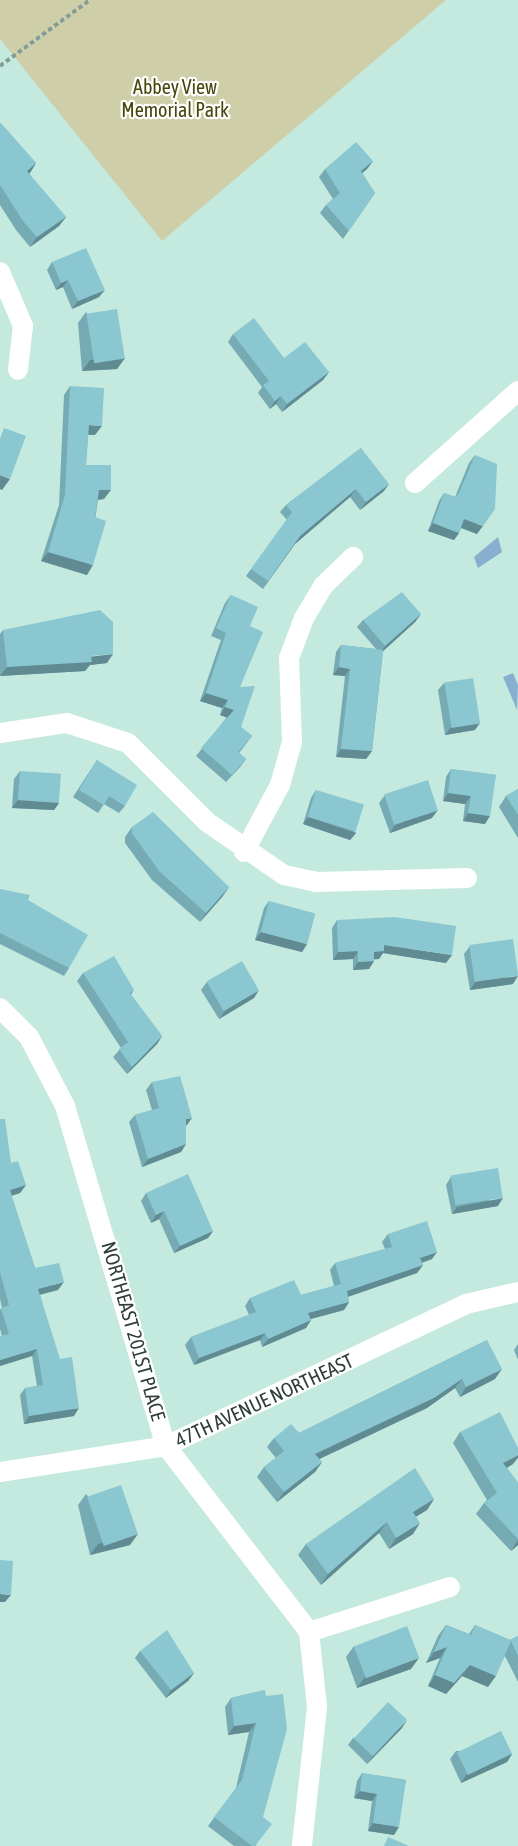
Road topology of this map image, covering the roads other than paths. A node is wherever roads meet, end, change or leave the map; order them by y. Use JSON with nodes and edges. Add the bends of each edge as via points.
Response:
{"nodes":[{"id":1,"x":0,"y":272,"type":"edge"},
{"id":2,"x":18,"y":370,"type":"dead end"},
{"id":3,"x":518,"y":391,"type":"edge"},
{"id":4,"x":415,"y":483,"type":"dead end"},
{"id":5,"x":353,"y":557,"type":"dead end"},
{"id":6,"x":0,"y":733,"type":"edge"},
{"id":7,"x":244,"y":852,"type":"junction"},
{"id":8,"x":467,"y":878,"type":"dead end"},
{"id":9,"x":0,"y":1008,"type":"edge"},
{"id":10,"x":518,"y":1292,"type":"edge"},
{"id":11,"x":166,"y":1446,"type":"junction"},
{"id":12,"x":0,"y":1472,"type":"edge"},
{"id":13,"x":450,"y":1587,"type":"dead end"},
{"id":14,"x":309,"y":1632,"type":"junction"},
{"id":15,"x":302,"y":1846,"type":"edge"}],
"edges":[{"from":1,"to":2,"type":"street","via":[[23,326]]},
{"from":3,"to":4,"type":"street"},
{"from":5,"to":7,"type":"street","via":[[323,586],[304,618],[289,658],[292,742],[280,785]]},
{"from":6,"to":7,"type":"street","via":[[67,723],[128,743]]},
{"from":7,"to":8,"type":"street","via":[[284,875],[316,882]]},
{"from":9,"to":11,"type":"street","name":"NORTHEAST 201ST PLACE","via":[[29,1037],[65,1106]]},
{"from":10,"to":11,"type":"street","name":"47TH AVENUE NORTHEAST","via":[[466,1304]]},
{"from":11,"to":12,"type":"street","name":"47TH AVENUE NORTHEAST"},
{"from":11,"to":14,"type":"street","name":"NORTHEAST 201ST PLACE"},
{"from":13,"to":14,"type":"street"},
{"from":14,"to":15,"type":"street","via":[[317,1707]]}]}
